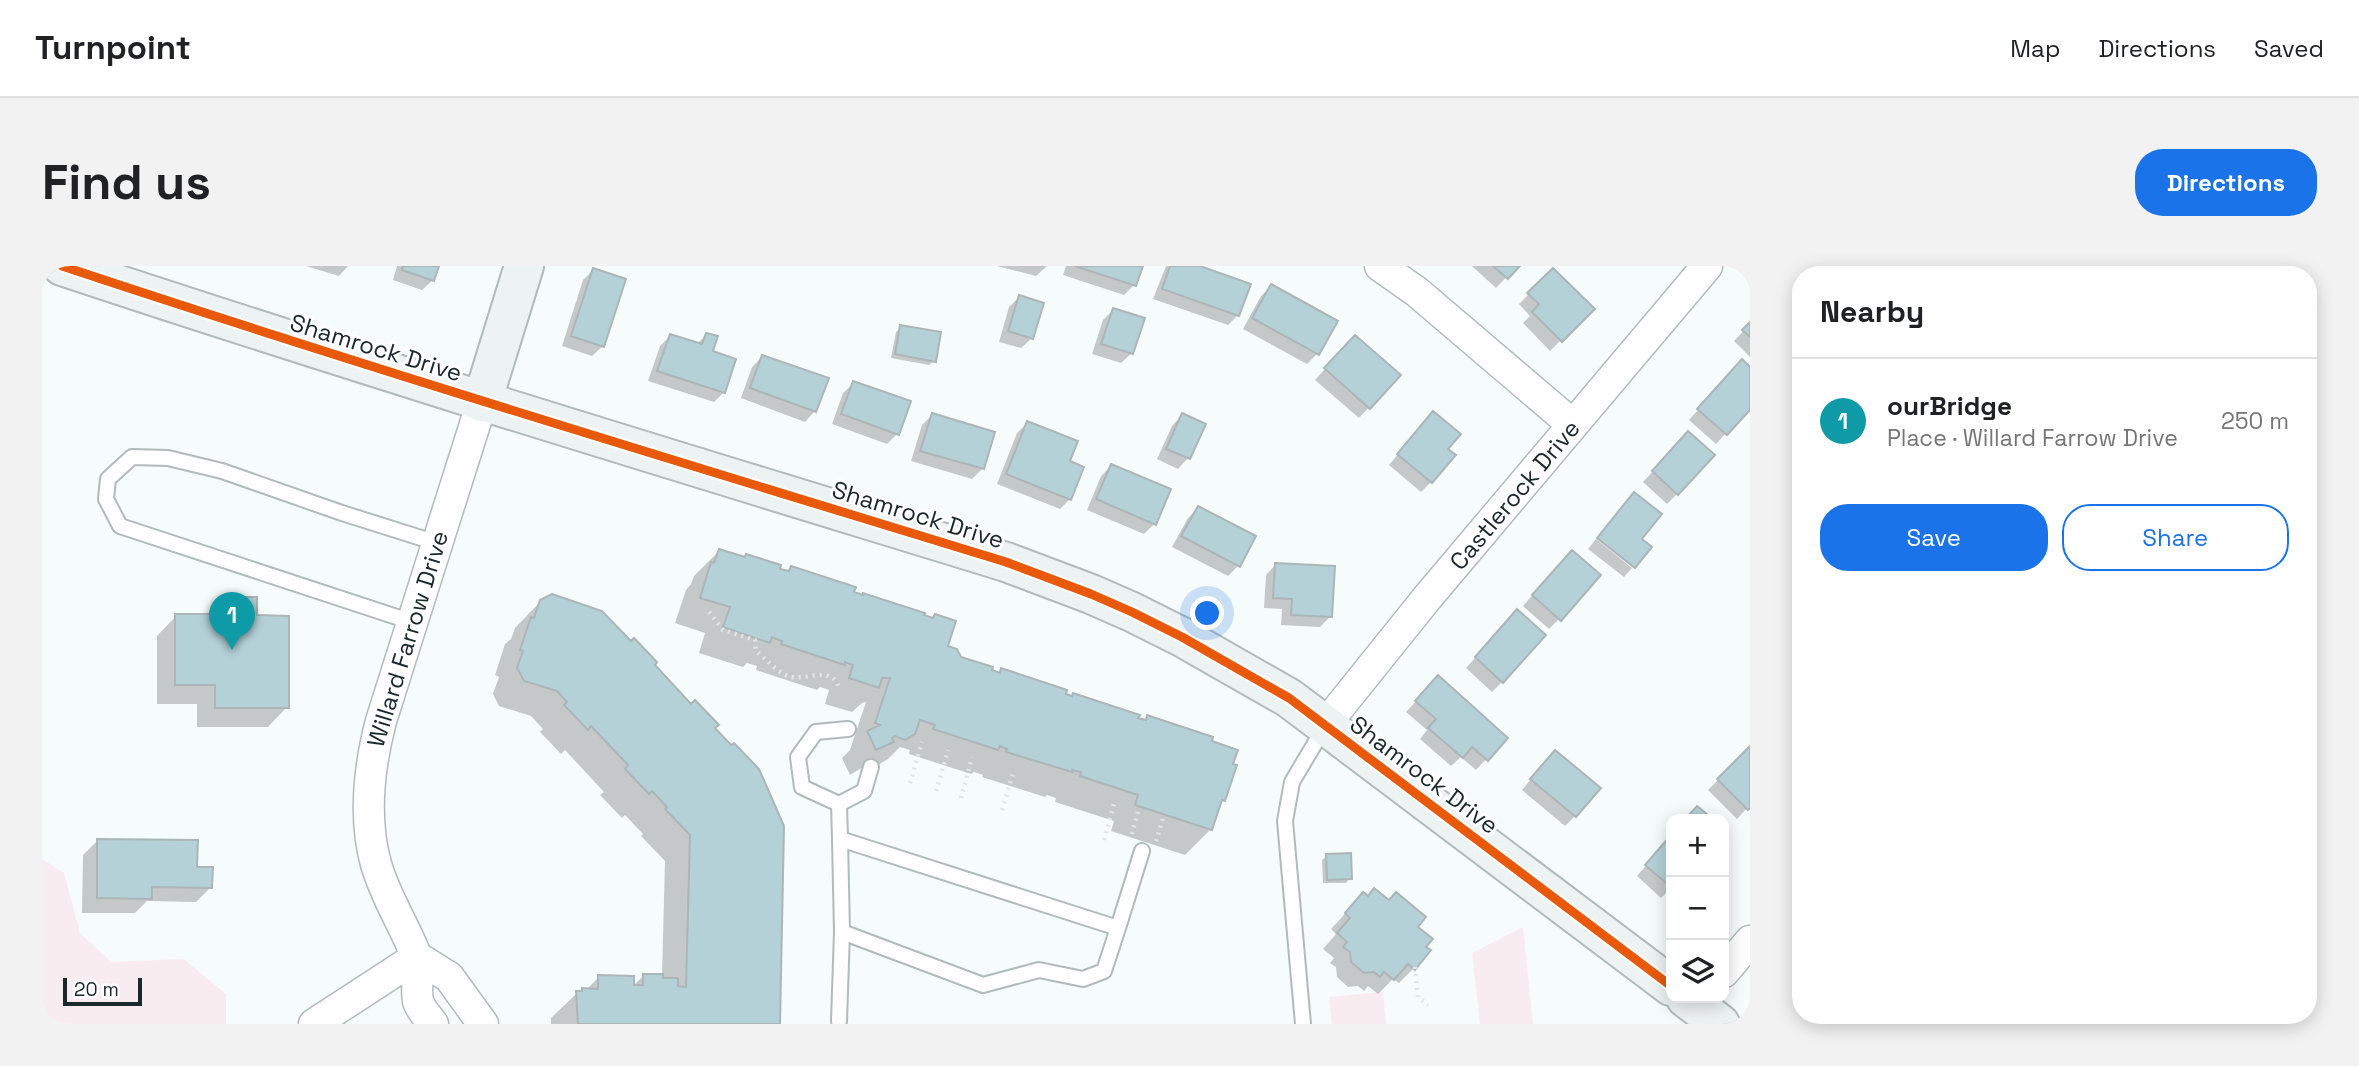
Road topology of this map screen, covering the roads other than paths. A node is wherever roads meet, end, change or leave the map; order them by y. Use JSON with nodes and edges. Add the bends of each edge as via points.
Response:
{"nodes":[{"id":1,"x":62,"y":266,"type":"edge"},
{"id":2,"x":524,"y":266,"type":"edge"},
{"id":3,"x":1380,"y":266,"type":"edge"},
{"id":4,"x":1707,"y":266,"type":"edge"},
{"id":5,"x":482,"y":402,"type":"junction"},
{"id":6,"x":1573,"y":425,"type":"junction"},
{"id":7,"x":437,"y":542,"type":"junction"},
{"id":8,"x":412,"y":622,"type":"junction"},
{"id":9,"x":1325,"y":725,"type":"junction"},
{"id":10,"x":848,"y":729,"type":"dead end"},
{"id":11,"x":871,"y":767,"type":"dead end"},
{"id":12,"x":839,"y":804,"type":"junction"},
{"id":13,"x":840,"y":839,"type":"junction"},
{"id":14,"x":1141,"y":851,"type":"road end"},
{"id":15,"x":1118,"y":928,"type":"junction"},
{"id":16,"x":842,"y":932,"type":"junction"},
{"id":17,"x":1750,"y":941,"type":"edge"},
{"id":18,"x":417,"y":957,"type":"junction"},
{"id":19,"x":1729,"y":966,"type":"edge"},
{"id":20,"x":1666,"y":980,"type":"edge"},
{"id":21,"x":839,"y":1021,"type":"dead end"},
{"id":22,"x":314,"y":1024,"type":"edge"},
{"id":23,"x":433,"y":1024,"type":"edge"},
{"id":24,"x":483,"y":1024,"type":"edge"},
{"id":25,"x":1303,"y":1024,"type":"edge"}],
"edges":[{"from":1,"to":5,"type":"street","name":"Shamrock Drive"},
{"from":2,"to":5,"type":"street"},
{"from":3,"to":6,"type":"street"},
{"from":4,"to":6,"type":"street","name":"Castlerock Drive"},
{"from":5,"to":7,"type":"street","name":"Willard Farrow Drive"},
{"from":5,"to":9,"type":"street","name":"Shamrock Drive","via":[[1006,562],[1091,594],[1182,638],[1289,698]]},
{"from":6,"to":9,"type":"street","name":"Castlerock Drive"},
{"from":7,"to":8,"type":"street","name":"Willard Farrow Drive"},
{"from":7,"to":8,"type":"lane","via":[[222,471],[168,458],[132,457],[108,479],[106,499],[120,526]]},
{"from":8,"to":18,"type":"street","name":"Willard Farrow Drive","via":[[372,757],[369,810],[376,863]]},
{"from":9,"to":20,"type":"street","name":"Shamrock Drive"},
{"from":9,"to":25,"type":"lane","via":[[1292,782],[1285,821]]},
{"from":10,"to":12,"type":"lane","via":[[816,732],[798,757],[802,787]]},
{"from":11,"to":12,"type":"lane","via":[[864,791]]},
{"from":12,"to":13,"type":"lane"},
{"from":13,"to":15,"type":"lane"},
{"from":13,"to":16,"type":"lane"},
{"from":14,"to":15,"type":"lane"},
{"from":15,"to":16,"type":"lane","via":[[1104,971],[1083,979],[1039,970],[983,985]]},
{"from":16,"to":21,"type":"lane"},
{"from":17,"to":19,"type":"street"},
{"from":18,"to":22,"type":"street"},
{"from":18,"to":23,"type":"street","name":"Willard Farrow Drive","via":[[418,1003]]},
{"from":18,"to":24,"type":"street","via":[[449,976]]}]}
